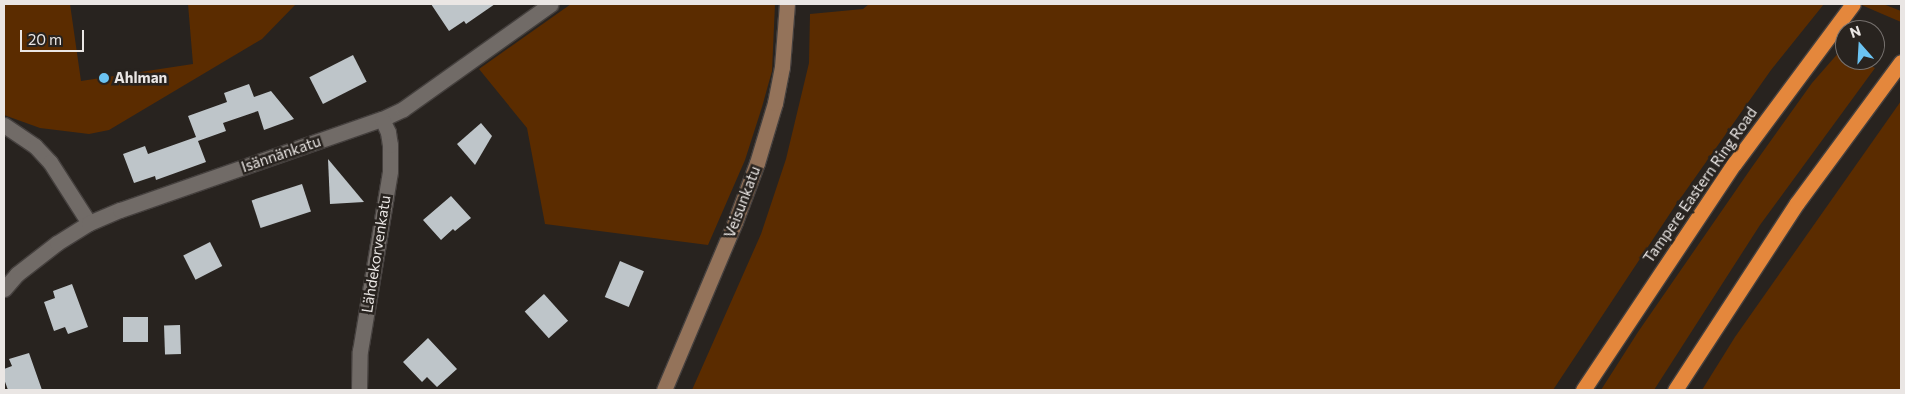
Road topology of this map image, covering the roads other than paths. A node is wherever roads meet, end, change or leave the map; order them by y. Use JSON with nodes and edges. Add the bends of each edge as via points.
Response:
{"nodes":[{"id":1,"x":551,"y":4,"type":"edge"},
{"id":2,"x":787,"y":4,"type":"edge"},
{"id":3,"x":1853,"y":4,"type":"edge"},
{"id":4,"x":1898,"y":66,"type":"edge"},
{"id":5,"x":382,"y":119,"type":"junction"},
{"id":6,"x":4,"y":125,"type":"edge"},
{"id":7,"x":89,"y":223,"type":"junction"},
{"id":8,"x":4,"y":289,"type":"edge"},
{"id":9,"x":358,"y":390,"type":"edge"},
{"id":10,"x":664,"y":390,"type":"edge"},
{"id":11,"x":1583,"y":390,"type":"edge"},
{"id":12,"x":1675,"y":390,"type":"edge"}],
"edges":[{"from":1,"to":5,"type":"street","name":"Isännänkatu","via":[[411,104]]},
{"from":2,"to":10,"type":"street","name":"Veisunkatu","via":[[782,67],[757,163]]},
{"from":3,"to":11,"type":"highway","name":"Tampere Eastern Ring Road","via":[[1734,164]]},
{"from":4,"to":12,"type":"highway","via":[[1797,204]]},
{"from":5,"to":7,"type":"street","name":"Isännänkatu"},
{"from":5,"to":9,"type":"street","name":"Lähdekorvenkatu","via":[[388,132],[390,171],[360,351]]},
{"from":6,"to":7,"type":"street","via":[[35,146],[50,162]]},
{"from":7,"to":8,"type":"street","name":"Isännänkatu","via":[[17,274]]}]}
